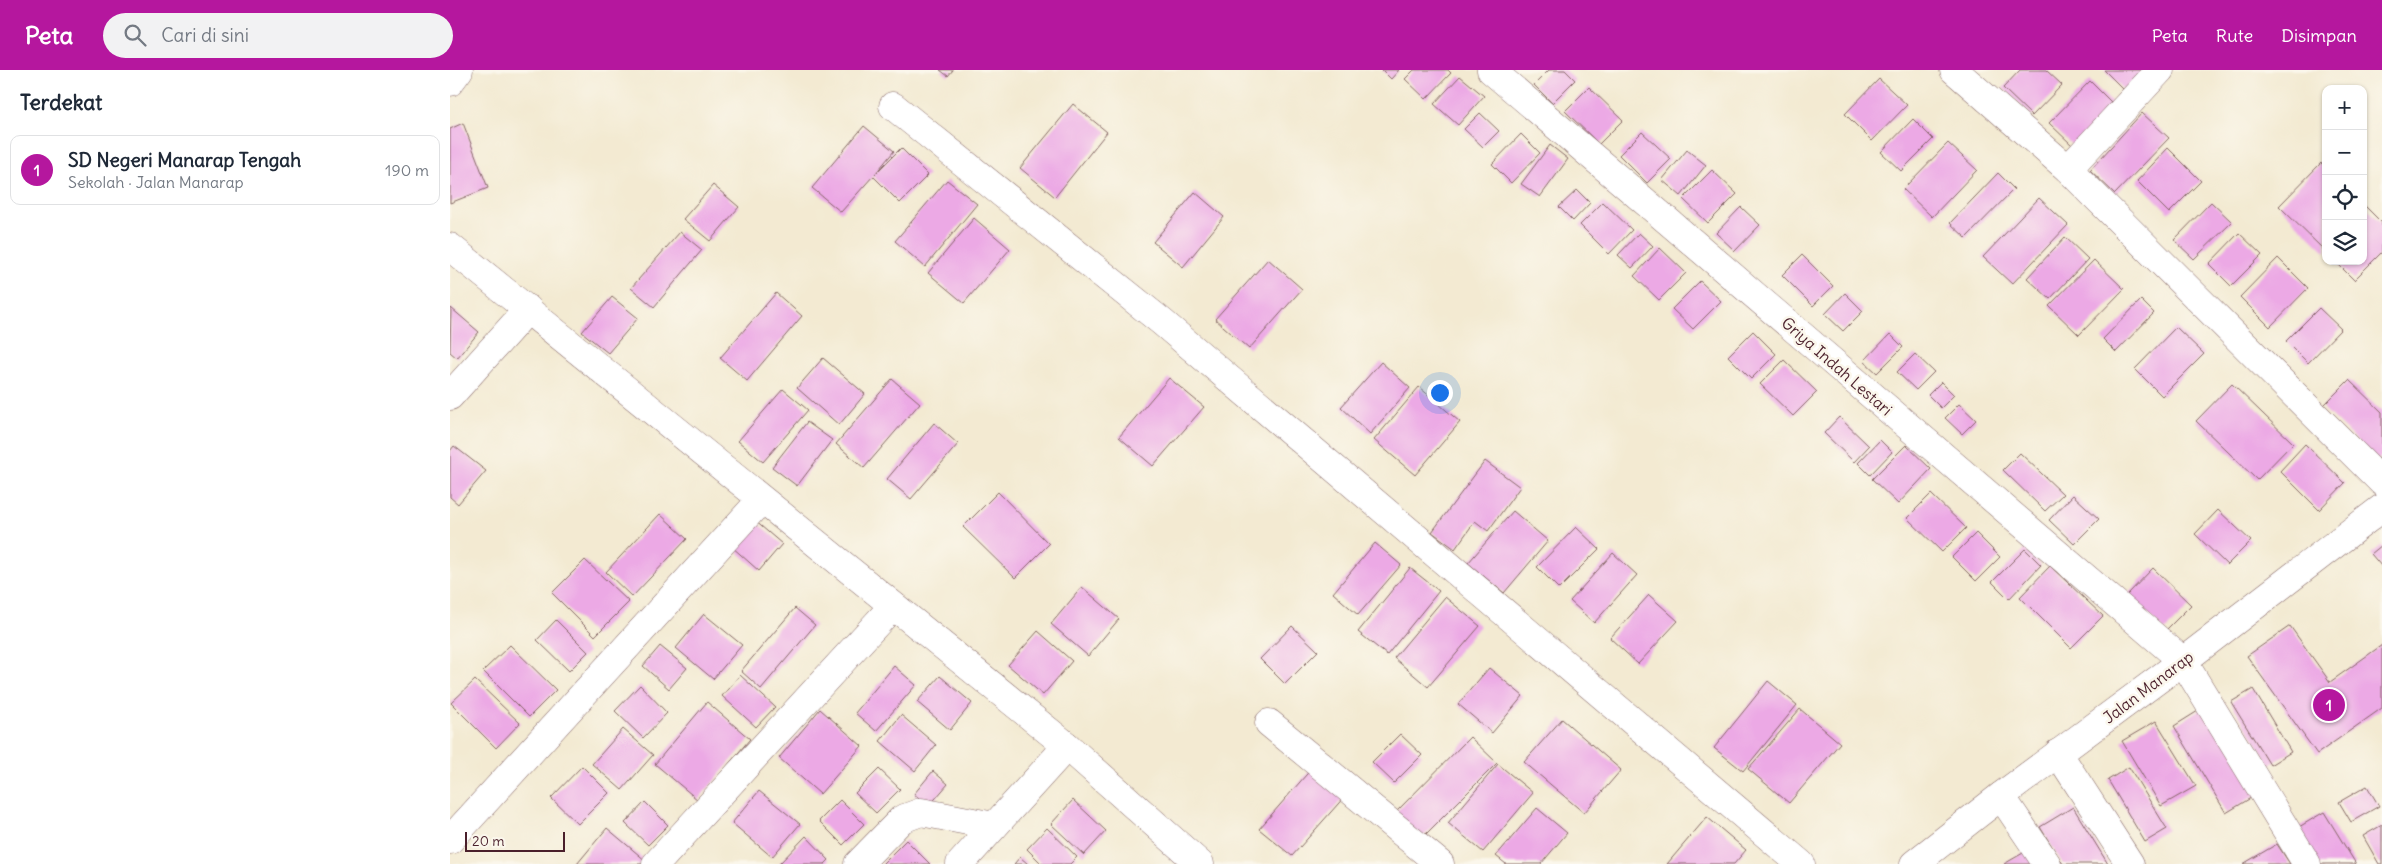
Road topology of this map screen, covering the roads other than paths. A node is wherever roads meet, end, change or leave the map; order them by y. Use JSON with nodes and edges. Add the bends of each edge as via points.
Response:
{"nodes":[{"id":1,"x":459,"y":70,"type":"edge"},
{"id":2,"x":1491,"y":70,"type":"edge"},
{"id":3,"x":1954,"y":70,"type":"edge"},
{"id":4,"x":2160,"y":70,"type":"edge"},
{"id":5,"x":450,"y":82,"type":"edge"},
{"id":6,"x":893,"y":106,"type":"dead end"},
{"id":7,"x":2068,"y":169,"type":"junction"},
{"id":8,"x":450,"y":247,"type":"edge"},
{"id":9,"x":528,"y":309,"type":"junction"},
{"id":10,"x":450,"y":396,"type":"edge"},
{"id":11,"x":2382,"y":482,"type":"edge"},
{"id":12,"x":761,"y":500,"type":"junction"},
{"id":13,"x":2382,"y":508,"type":"edge"},
{"id":14,"x":893,"y":606,"type":"junction"},
{"id":15,"x":2183,"y":661,"type":"junction"},
{"id":16,"x":1268,"y":723,"type":"dead end"},
{"id":17,"x":1067,"y":746,"type":"junction"},
{"id":18,"x":2058,"y":753,"type":"junction"},
{"id":19,"x":2001,"y":796,"type":"junction"},
{"id":20,"x":994,"y":826,"type":"junction"},
{"id":21,"x":450,"y":840,"type":"edge"},
{"id":22,"x":656,"y":864,"type":"edge"},
{"id":23,"x":858,"y":864,"type":"edge"},
{"id":24,"x":960,"y":864,"type":"edge"},
{"id":25,"x":1200,"y":864,"type":"edge"},
{"id":26,"x":1440,"y":864,"type":"edge"},
{"id":27,"x":1801,"y":864,"type":"edge"},
{"id":28,"x":1914,"y":864,"type":"edge"},
{"id":29,"x":2047,"y":864,"type":"edge"},
{"id":30,"x":2130,"y":864,"type":"edge"},
{"id":31,"x":2307,"y":864,"type":"edge"}],
"edges":[{"from":1,"to":5,"type":"street"},
{"from":2,"to":15,"type":"street","name":"Griya Indah Lestari"},
{"from":3,"to":7,"type":"street"},
{"from":4,"to":7,"type":"street"},
{"from":6,"to":27,"type":"street","via":[[1162,322]]},
{"from":7,"to":11,"type":"street"},
{"from":8,"to":9,"type":"street"},
{"from":9,"to":10,"type":"street"},
{"from":9,"to":12,"type":"street"},
{"from":12,"to":14,"type":"street"},
{"from":12,"to":21,"type":"street"},
{"from":13,"to":15,"type":"street","name":"Jalan Manarap"},
{"from":14,"to":17,"type":"street"},
{"from":14,"to":22,"type":"street"},
{"from":15,"to":18,"type":"street","name":"Jalan Manarap"},
{"from":15,"to":31,"type":"street","name":"Griya Indah Lestari"},
{"from":16,"to":26,"type":"street"},
{"from":17,"to":20,"type":"street"},
{"from":17,"to":25,"type":"street"},
{"from":18,"to":19,"type":"street","name":"Jalan Manarap"},
{"from":18,"to":30,"type":"street"},
{"from":19,"to":28,"type":"street","name":"Jalan Manarap"},
{"from":19,"to":29,"type":"street"},
{"from":20,"to":23,"type":"street","via":[[921,812],[902,819]]},
{"from":20,"to":24,"type":"street"}]}
